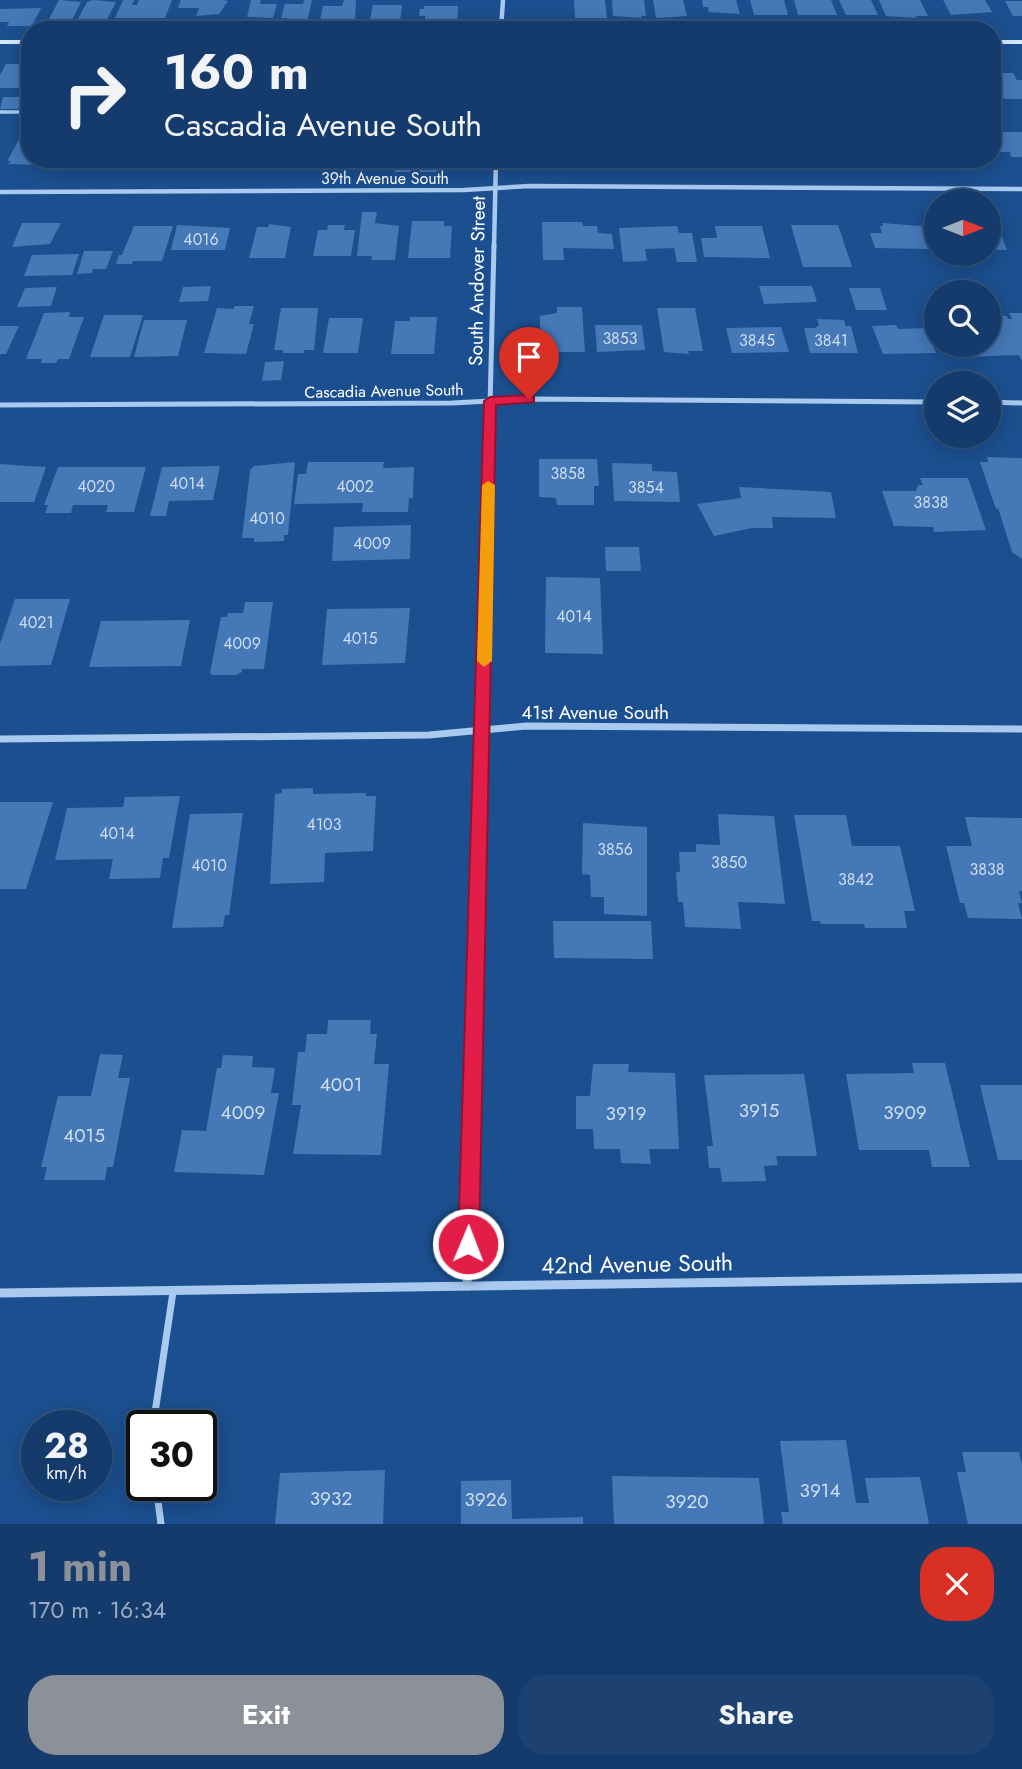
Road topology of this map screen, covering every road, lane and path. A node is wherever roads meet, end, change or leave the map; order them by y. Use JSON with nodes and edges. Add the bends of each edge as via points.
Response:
{"nodes":[{"id":1,"x":502,"y":0,"type":"edge"},
{"id":2,"x":501,"y":21,"type":"edge"},
{"id":3,"x":0,"y":42,"type":"edge"},
{"id":4,"x":21,"y":42,"type":"edge"},
{"id":5,"x":1001,"y":42,"type":"edge"},
{"id":6,"x":1022,"y":42,"type":"edge"},
{"id":7,"x":0,"y":112,"type":"edge"},
{"id":8,"x":21,"y":112,"type":"edge"},
{"id":9,"x":496,"y":168,"type":"edge"},
{"id":10,"x":495,"y":188,"type":"junction"},
{"id":11,"x":1022,"y":189,"type":"edge"},
{"id":12,"x":0,"y":192,"type":"edge"},
{"id":13,"x":490,"y":401,"type":"junction"},
{"id":14,"x":924,"y":402,"type":"edge"},
{"id":15,"x":1001,"y":402,"type":"edge"},
{"id":16,"x":1022,"y":402,"type":"edge"},
{"id":17,"x":0,"y":405,"type":"edge"},
{"id":18,"x":1022,"y":729,"type":"edge"},
{"id":19,"x":483,"y":730,"type":"junction"},
{"id":20,"x":0,"y":739,"type":"edge"},
{"id":21,"x":1022,"y":1278,"type":"edge"},
{"id":22,"x":467,"y":1286,"type":"junction"},
{"id":23,"x":173,"y":1292,"type":"junction"},
{"id":24,"x":0,"y":1293,"type":"edge"},
{"id":25,"x":155,"y":1410,"type":"edge"},
{"id":26,"x":158,"y":1501,"type":"edge"},
{"id":27,"x":161,"y":1524,"type":"edge"}],
"edges":[{"from":1,"to":2,"type":"street"},
{"from":3,"to":4,"type":"street"},
{"from":5,"to":6,"type":"street"},
{"from":7,"to":8,"type":"lane"},
{"from":9,"to":10,"type":"street","name":"South Andover Street"},
{"from":10,"to":11,"type":"street","name":"39th Avenue South"},
{"from":10,"to":12,"type":"street","name":"39th Avenue South"},
{"from":10,"to":13,"type":"street","name":"South Andover Street"},
{"from":13,"to":14,"type":"street","name":"Cascadia Avenue South"},
{"from":13,"to":17,"type":"street","name":"Cascadia Avenue South"},
{"from":13,"to":19,"type":"street","name":"South Andover Street"},
{"from":15,"to":16,"type":"street"},
{"from":18,"to":19,"type":"street","name":"41st Avenue South","via":[[526,726]]},
{"from":19,"to":20,"type":"street","name":"41st Avenue South","via":[[429,735]]},
{"from":19,"to":22,"type":"street","name":"South Andover Street"},
{"from":21,"to":22,"type":"street","name":"42nd Avenue South"},
{"from":22,"to":23,"type":"street","name":"42nd Avenue South"},
{"from":23,"to":24,"type":"street","name":"42nd Avenue South"},
{"from":23,"to":25,"type":"lane"},
{"from":26,"to":27,"type":"lane"}]}
